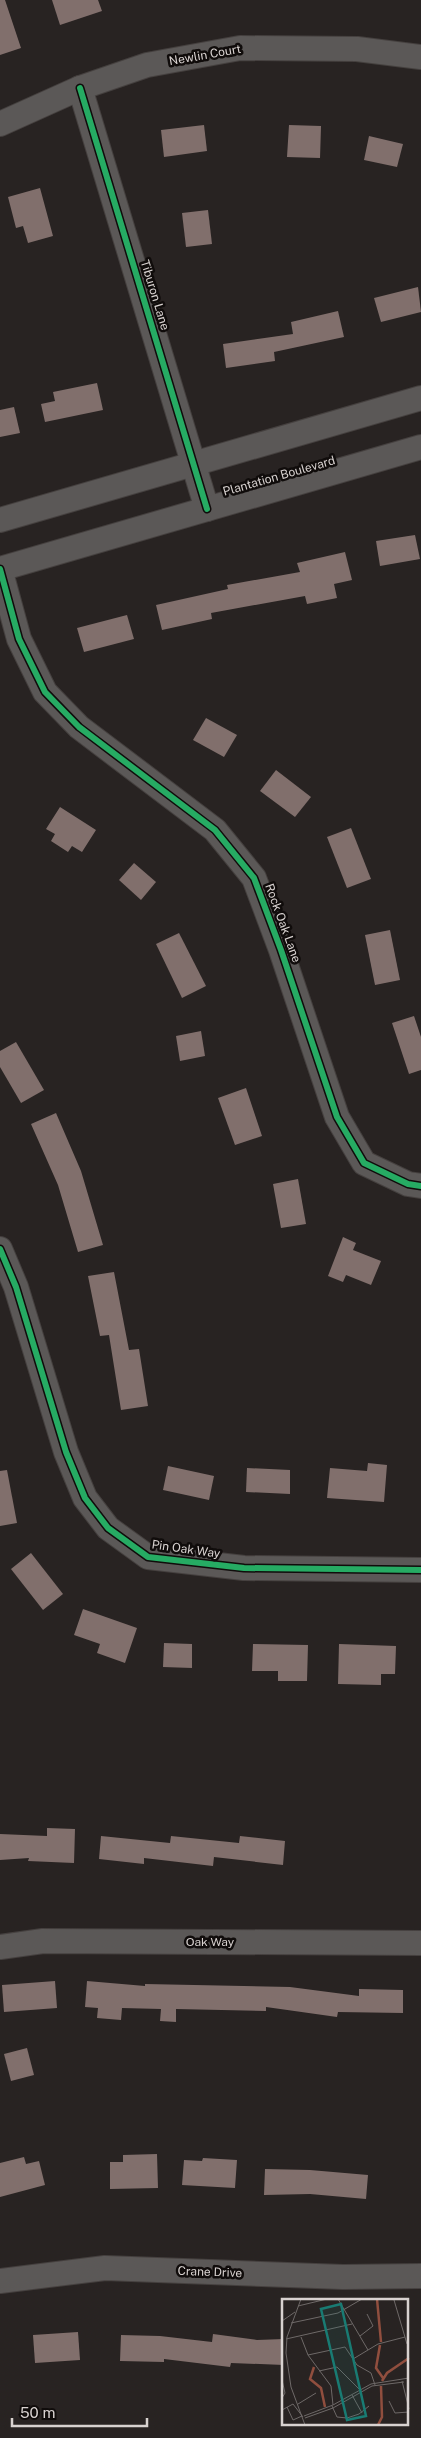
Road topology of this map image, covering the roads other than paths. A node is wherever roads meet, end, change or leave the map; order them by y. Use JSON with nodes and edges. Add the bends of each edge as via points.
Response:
{"nodes":[{"id":1,"x":421,"y":57,"type":"edge"},
{"id":2,"x":80,"y":88,"type":"junction"},
{"id":3,"x":0,"y":124,"type":"edge"},
{"id":4,"x":421,"y":398,"type":"edge"},
{"id":5,"x":421,"y":447,"type":"edge"},
{"id":6,"x":194,"y":463,"type":"junction"},
{"id":7,"x":207,"y":509,"type":"junction"},
{"id":8,"x":0,"y":520,"type":"edge"},
{"id":9,"x":0,"y":569,"type":"edge"},
{"id":10,"x":421,"y":1186,"type":"edge"},
{"id":11,"x":0,"y":1249,"type":"edge"},
{"id":12,"x":421,"y":1570,"type":"edge"},
{"id":13,"x":421,"y":1943,"type":"edge"},
{"id":14,"x":0,"y":1947,"type":"edge"},
{"id":15,"x":421,"y":2276,"type":"edge"},
{"id":16,"x":0,"y":2281,"type":"edge"}],
"edges":[{"from":1,"to":2,"type":"street","name":"Newlin Court","via":[[357,49],[240,48],[146,65]]},
{"from":2,"to":3,"type":"street","name":"Newlin Court"},
{"from":2,"to":6,"type":"street","name":"Tiburon Lane"},
{"from":4,"to":6,"type":"street"},
{"from":5,"to":7,"type":"street","name":"Plantation Boulevard"},
{"from":6,"to":7,"type":"street","name":"Tiburon Lane"},
{"from":6,"to":8,"type":"street"},
{"from":7,"to":9,"type":"street","name":"Plantation Boulevard"},
{"from":9,"to":10,"type":"street","name":"Rock Oak Lane","via":[[19,639],[45,692],[79,728],[214,830],[254,878],[337,1117],[364,1163],[408,1184]]},
{"from":11,"to":12,"type":"street","name":"Pin Oak Way","via":[[16,1287],[66,1452],[85,1498],[108,1528],[148,1557],[244,1568]]},
{"from":13,"to":14,"type":"street","name":"Oak Way","via":[[43,1941]]},
{"from":15,"to":16,"type":"street","name":"Crane Drive","via":[[343,2277],[105,2268]]}]}
